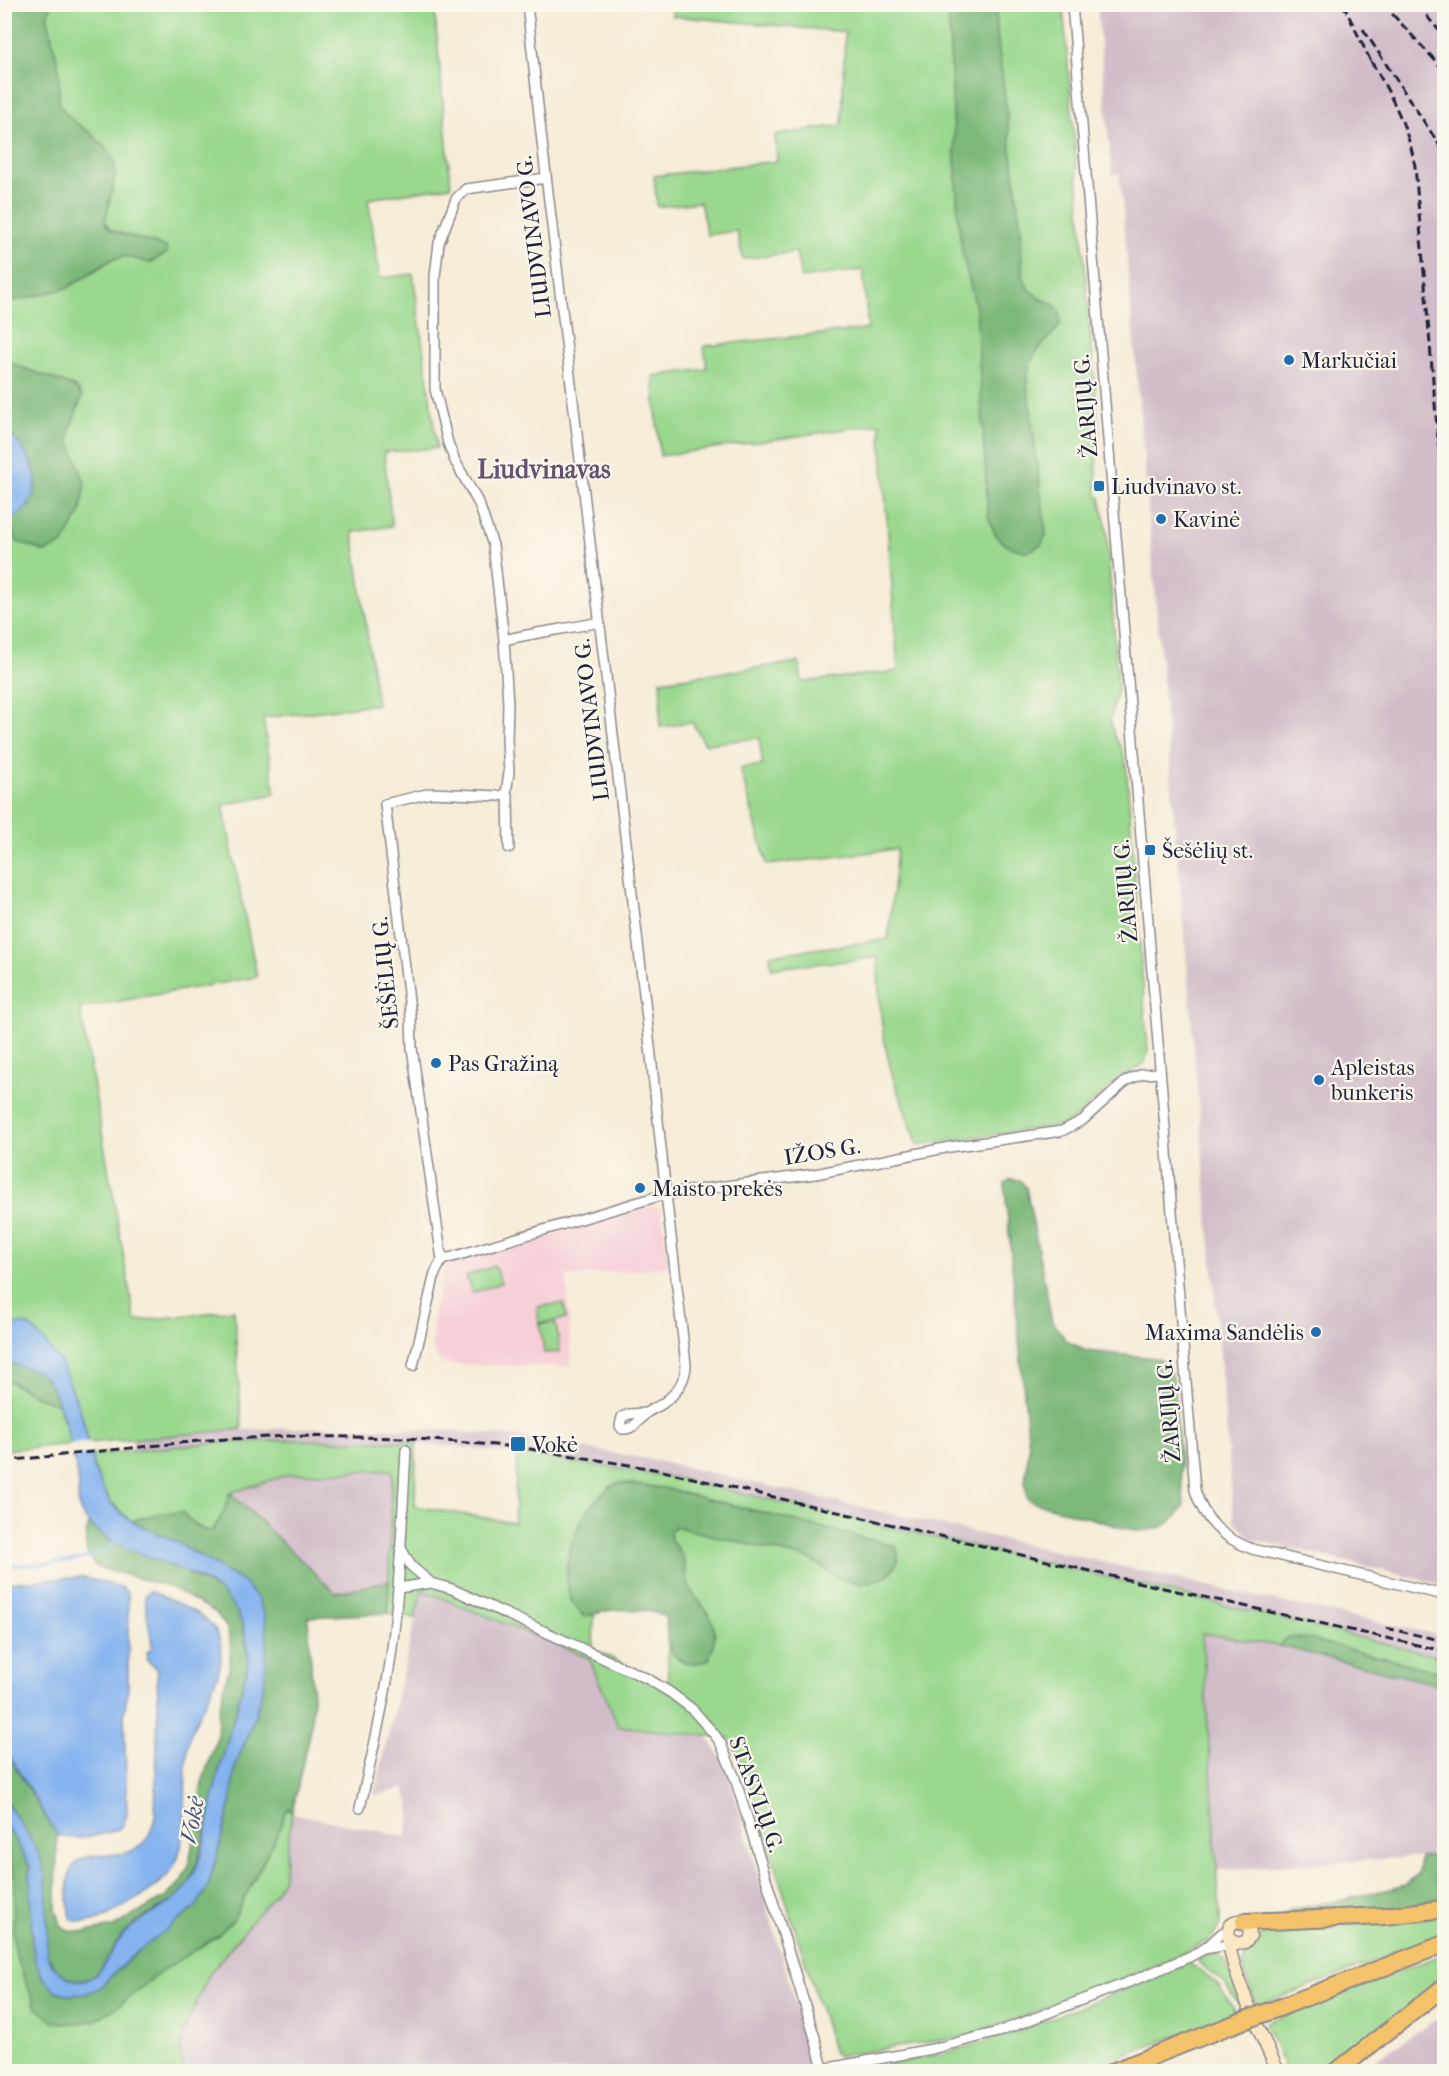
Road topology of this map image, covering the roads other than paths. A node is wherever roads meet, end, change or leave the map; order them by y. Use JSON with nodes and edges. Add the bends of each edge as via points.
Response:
{"nodes":[{"id":1,"x":527,"y":4,"type":"edge"},
{"id":2,"x":1072,"y":4,"type":"edge"},
{"id":3,"x":546,"y":178,"type":"junction"},
{"id":4,"x":599,"y":622,"type":"junction"},
{"id":5,"x":504,"y":640,"type":"junction"},
{"id":6,"x":506,"y":794,"type":"junction"},
{"id":7,"x":509,"y":848,"type":"dead end"},
{"id":8,"x":1160,"y":1073,"type":"junction"},
{"id":9,"x":666,"y":1194,"type":"junction"},
{"id":10,"x":442,"y":1260,"type":"junction"},
{"id":11,"x":413,"y":1366,"type":"dead end"},
{"id":12,"x":646,"y":1413,"type":"dead end"},
{"id":13,"x":406,"y":1450,"type":"dead end"},
{"id":14,"x":401,"y":1548,"type":"junction"},
{"id":15,"x":431,"y":1583,"type":"junction"},
{"id":16,"x":398,"y":1588,"type":"junction"},
{"id":17,"x":1444,"y":1595,"type":"edge"},
{"id":18,"x":360,"y":1808,"type":"dead end"},
{"id":19,"x":1444,"y":1909,"type":"edge"},
{"id":20,"x":1244,"y":1922,"type":"junction"},
{"id":21,"x":1233,"y":1940,"type":"junction"},
{"id":22,"x":1444,"y":1944,"type":"edge"},
{"id":23,"x":1204,"y":1949,"type":"junction"},
{"id":24,"x":1444,"y":1987,"type":"edge"},
{"id":25,"x":823,"y":2070,"type":"edge"},
{"id":26,"x":1112,"y":2072,"type":"edge"},
{"id":27,"x":1278,"y":2072,"type":"edge"},
{"id":28,"x":1336,"y":2072,"type":"edge"}],
"edges":[{"from":1,"to":3,"type":"street","name":"LIUDVINAVO G."},
{"from":2,"to":8,"type":"street","name":"ŽARIJŲ G."},
{"from":3,"to":4,"type":"street","name":"LIUDVINAVO G."},
{"from":3,"to":5,"type":"street","via":[[466,189],[456,199],[439,243],[435,276],[437,403],[455,461],[488,526]]},
{"from":4,"to":5,"type":"street"},
{"from":4,"to":9,"type":"street","name":"LIUDVINAVO G."},
{"from":5,"to":6,"type":"street","via":[[509,772]]},
{"from":6,"to":7,"type":"street"},
{"from":6,"to":10,"type":"street","name":"ŠEŠĖLIŲ G.","via":[[431,793],[385,804],[413,1053]]},
{"from":8,"to":9,"type":"street","name":"IŽOS G.","via":[[1126,1081],[1083,1120],[1062,1131],[950,1147],[815,1174]]},
{"from":8,"to":17,"type":"street","name":"ŽARIJŲ G.","via":[[1193,1475],[1203,1512],[1225,1537],[1252,1549]]},
{"from":9,"to":10,"type":"street","name":"IŽOS G."},
{"from":9,"to":12,"type":"street","name":"LIUDVINAVO G.","via":[[686,1372],[679,1388]]},
{"from":10,"to":11,"type":"street","via":[[435,1273]]},
{"from":13,"to":14,"type":"street"},
{"from":14,"to":15,"type":"street","via":[[411,1566]]},
{"from":14,"to":16,"type":"street"},
{"from":15,"to":16,"type":"street","name":"STASYLŲ G."},
{"from":15,"to":25,"type":"street","name":"STASYLŲ G.","via":[[452,1589],[648,1679],[692,1709],[715,1735],[744,1806]]},
{"from":16,"to":18,"type":"street","via":[[384,1700]]},
{"from":19,"to":20,"type":"highway","via":[[1385,1916]]},
{"from":20,"to":21,"type":"main road","via":[[1232,1923]]},
{"from":20,"to":21,"type":"main road","via":[[1250,1932]]},
{"from":21,"to":23,"type":"street"},
{"from":21,"to":23,"type":"street","via":[[1213,1940]]},
{"from":21,"to":27,"type":"main road","via":[[1240,1957],[1238,1975]]},
{"from":22,"to":26,"type":"highway","bridge":true},
{"from":23,"to":25,"type":"street","via":[[1142,1977],[988,2035]]},
{"from":24,"to":28,"type":"highway"}]}
